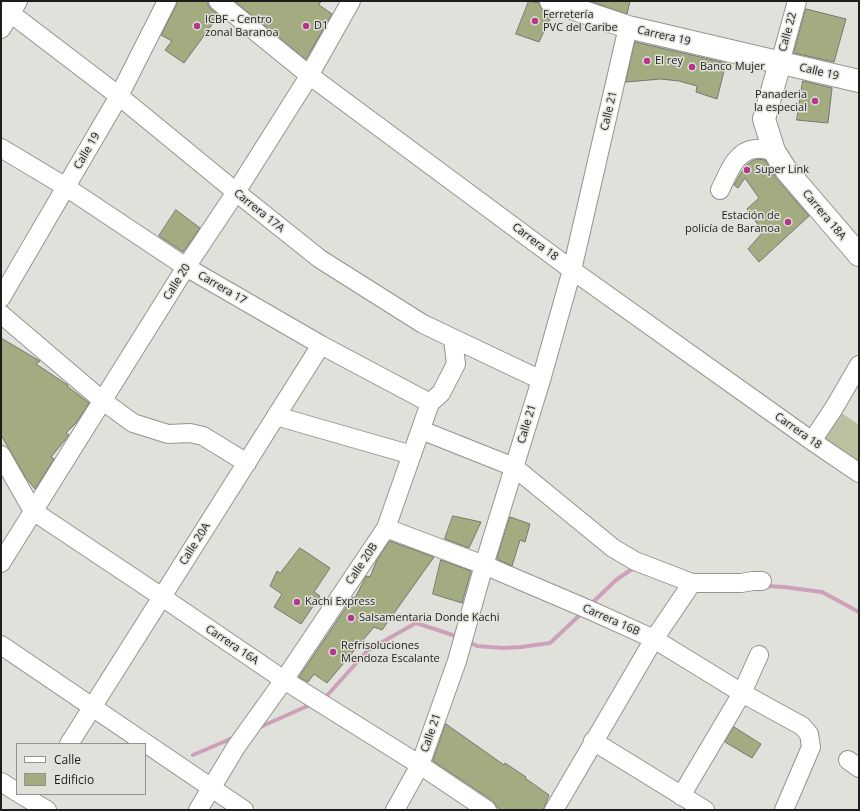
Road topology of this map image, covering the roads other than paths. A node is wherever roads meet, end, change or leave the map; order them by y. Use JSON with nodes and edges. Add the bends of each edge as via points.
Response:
{"nodes":[{"id":1,"x":166,"y":1,"type":"edge"},
{"id":2,"x":218,"y":1,"type":"edge"},
{"id":3,"x":351,"y":1,"type":"edge"},
{"id":4,"x":551,"y":1,"type":"edge"},
{"id":5,"x":797,"y":1,"type":"edge"},
{"id":6,"x":10,"y":7,"type":"edge"},
{"id":7,"x":628,"y":28,"type":"junction"},
{"id":8,"x":1,"y":30,"type":"edge"},
{"id":9,"x":780,"y":63,"type":"junction"},
{"id":10,"x":310,"y":75,"type":"junction"},
{"id":11,"x":859,"y":81,"type":"edge"},
{"id":12,"x":119,"y":96,"type":"junction"},
{"id":13,"x":1,"y":148,"type":"edge"},
{"id":14,"x":774,"y":151,"type":"junction"},
{"id":15,"x":66,"y":187,"type":"junction"},
{"id":16,"x":720,"y":190,"type":"dead end"},
{"id":17,"x":236,"y":192,"type":"junction"},
{"id":18,"x":859,"y":255,"type":"edge"},
{"id":19,"x":186,"y":267,"type":"junction"},
{"id":20,"x":572,"y":270,"type":"junction"},
{"id":21,"x":1,"y":298,"type":"edge"},
{"id":22,"x":1,"y":314,"type":"edge"},
{"id":23,"x":453,"y":339,"type":"junction"},
{"id":24,"x":321,"y":345,"type":"junction"},
{"id":25,"x":859,"y":365,"type":"edge"},
{"id":26,"x":541,"y":380,"type":"junction"},
{"id":27,"x":103,"y":401,"type":"junction"},
{"id":28,"x":430,"y":403,"type":"junction"},
{"id":29,"x":276,"y":416,"type":"junction"},
{"id":30,"x":421,"y":430,"type":"junction"},
{"id":31,"x":812,"y":441,"type":"junction"},
{"id":32,"x":1,"y":455,"type":"edge"},
{"id":33,"x":412,"y":455,"type":"junction"},
{"id":34,"x":247,"y":463,"type":"junction"},
{"id":35,"x":514,"y":467,"type":"junction"},
{"id":36,"x":859,"y":473,"type":"edge"},
{"id":37,"x":33,"y":511,"type":"junction"},
{"id":38,"x":386,"y":528,"type":"junction"},
{"id":39,"x":1,"y":563,"type":"edge"},
{"id":40,"x":484,"y":565,"type":"junction"},
{"id":41,"x":762,"y":581,"type":"dead end"},
{"id":42,"x":692,"y":583,"type":"junction"},
{"id":43,"x":162,"y":597,"type":"junction"},
{"id":44,"x":654,"y":639,"type":"junction"},
{"id":45,"x":1,"y":645,"type":"edge"},
{"id":46,"x":759,"y":654,"type":"dead end"},
{"id":47,"x":284,"y":680,"type":"junction"},
{"id":48,"x":742,"y":693,"type":"junction"},
{"id":49,"x":93,"y":707,"type":"junction"},
{"id":50,"x":593,"y":742,"type":"junction"},
{"id":51,"x":70,"y":743,"type":"edge"},
{"id":52,"x":145,"y":743,"type":"edge"},
{"id":53,"x":146,"y":744,"type":"edge"},
{"id":54,"x":420,"y":765,"type":"junction"},
{"id":55,"x":1,"y":782,"type":"edge"},
{"id":56,"x":210,"y":788,"type":"junction"},
{"id":57,"x":16,"y":791,"type":"edge"},
{"id":58,"x":682,"y":796,"type":"junction"},
{"id":59,"x":198,"y":810,"type":"edge"},
{"id":60,"x":244,"y":810,"type":"edge"},
{"id":61,"x":395,"y":810,"type":"edge"},
{"id":62,"x":487,"y":810,"type":"edge"},
{"id":63,"x":554,"y":810,"type":"edge"},
{"id":64,"x":705,"y":810,"type":"edge"},
{"id":65,"x":784,"y":810,"type":"edge"}],
"edges":[{"from":1,"to":12,"type":"street","name":"Calle 19"},
{"from":2,"to":10,"type":"street","name":"Carrera 18"},
{"from":3,"to":10,"type":"street","name":"Calle 20"},
{"from":4,"to":7,"type":"main road","name":"Carrera 19"},
{"from":5,"to":9,"type":"street","name":"Calle 22"},
{"from":6,"to":8,"type":"street"},
{"from":6,"to":12,"type":"street","name":"Carrera 17A"},
{"from":7,"to":9,"type":"main road","name":"Carrera 19"},
{"from":7,"to":20,"type":"street","name":"Calle 21"},
{"from":9,"to":11,"type":"main road","name":"Calle 19"},
{"from":9,"to":14,"type":"main road","name":"Carrera 18A","via":[[764,119]]},
{"from":10,"to":17,"type":"street","name":"Calle 20"},
{"from":10,"to":20,"type":"street","name":"Carrera 18"},
{"from":12,"to":15,"type":"street","name":"Calle 19"},
{"from":12,"to":17,"type":"street","name":"Carrera 17A"},
{"from":13,"to":15,"type":"street","name":"Carrera 17"},
{"from":14,"to":16,"type":"street","via":[[755,149],[740,155]]},
{"from":14,"to":18,"type":"main road","name":"Carrera 18A","via":[[786,170]]},
{"from":15,"to":19,"type":"street","name":"Carrera 17"},
{"from":15,"to":21,"type":"street","name":"Calle 19"},
{"from":17,"to":19,"type":"street","name":"Calle 20"},
{"from":17,"to":23,"type":"street","name":"Carrera 17A","via":[[320,259],[423,324]]},
{"from":19,"to":24,"type":"street","name":"Carrera 17"},
{"from":19,"to":27,"type":"street","name":"Calle 20"},
{"from":20,"to":26,"type":"street","name":"Calle 21"},
{"from":20,"to":31,"type":"street","name":"Carrera 18"},
{"from":22,"to":27,"type":"street"},
{"from":23,"to":26,"type":"street","name":"Carrera 17A"},
{"from":23,"to":28,"type":"street","name":"Calle 20B","via":[[456,364],[441,393]]},
{"from":24,"to":28,"type":"street","name":"Carrera 17"},
{"from":24,"to":29,"type":"street","name":"Calle 20A"},
{"from":25,"to":31,"type":"street"},
{"from":26,"to":35,"type":"street","name":"Calle 21"},
{"from":27,"to":34,"type":"street","via":[[133,423],[168,434],[190,433],[203,436]]},
{"from":27,"to":37,"type":"street","name":"Calle 20"},
{"from":28,"to":30,"type":"street","name":"Calle 20B"},
{"from":29,"to":33,"type":"street"},
{"from":29,"to":34,"type":"street","name":"Calle 20A"},
{"from":30,"to":33,"type":"street","name":"Calle 20B"},
{"from":30,"to":35,"type":"street"},
{"from":31,"to":36,"type":"street","name":"Carrera 18"},
{"from":32,"to":37,"type":"street","name":"Carrera 16A"},
{"from":33,"to":38,"type":"street","name":"Calle 20B"},
{"from":34,"to":43,"type":"street","name":"Calle 20A"},
{"from":35,"to":40,"type":"street","name":"Calle 21"},
{"from":35,"to":42,"type":"street","via":[[613,548],[635,562]]},
{"from":37,"to":39,"type":"street","name":"Calle 20"},
{"from":37,"to":43,"type":"street","name":"Carrera 16A"},
{"from":38,"to":40,"type":"street","name":"Carrera 16B"},
{"from":38,"to":47,"type":"street","name":"Calle 20B"},
{"from":40,"to":44,"type":"street","name":"Carrera 16B"},
{"from":40,"to":54,"type":"street","name":"Calle 21","via":[[457,661]]},
{"from":41,"to":42,"type":"street"},
{"from":42,"to":44,"type":"street"},
{"from":43,"to":47,"type":"street","name":"Carrera 16A"},
{"from":43,"to":49,"type":"street","name":"Calle 20A"},
{"from":44,"to":48,"type":"street","name":"Carrera 16B"},
{"from":44,"to":50,"type":"street"},
{"from":45,"to":49,"type":"street"},
{"from":46,"to":48,"type":"street"},
{"from":47,"to":54,"type":"street","name":"Carrera 16A"},
{"from":47,"to":56,"type":"street","name":"Calle 20B"},
{"from":48,"to":58,"type":"street"},
{"from":48,"to":65,"type":"street","name":"Carrera 16B","via":[[802,726],[809,734],[811,748]]},
{"from":49,"to":51,"type":"street","name":"Calle 20A"},
{"from":49,"to":52,"type":"street"},
{"from":50,"to":58,"type":"street"},
{"from":50,"to":63,"type":"street"},
{"from":53,"to":56,"type":"street"},
{"from":54,"to":61,"type":"street","name":"Calle 21"},
{"from":54,"to":62,"type":"street","name":"Carrera 16A"},
{"from":55,"to":57,"type":"street"},
{"from":56,"to":59,"type":"street","name":"Calle 20B"},
{"from":56,"to":60,"type":"street"},
{"from":58,"to":64,"type":"street"}]}
